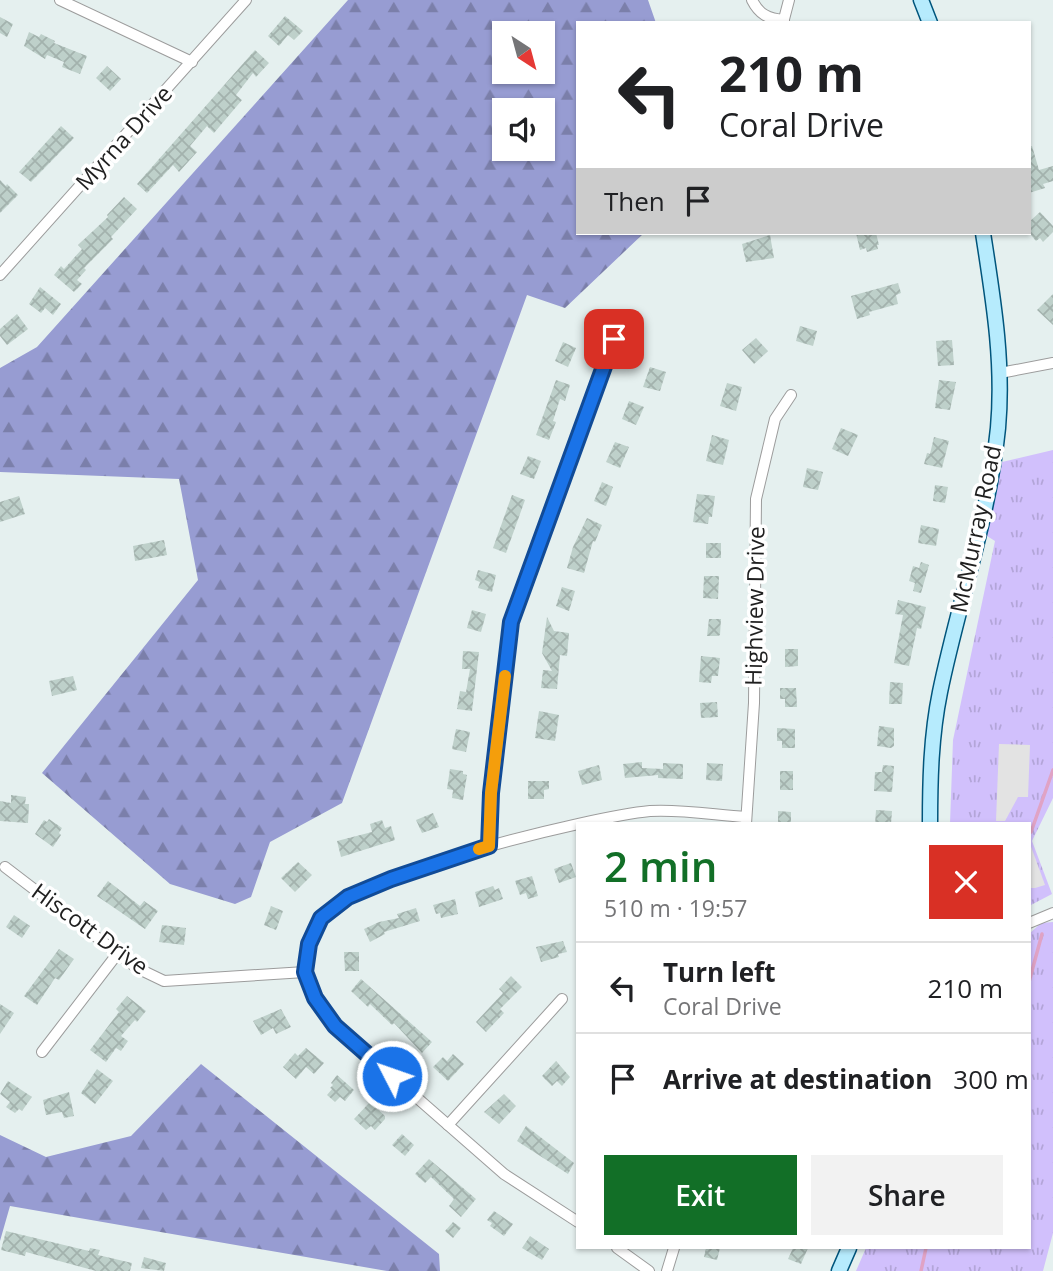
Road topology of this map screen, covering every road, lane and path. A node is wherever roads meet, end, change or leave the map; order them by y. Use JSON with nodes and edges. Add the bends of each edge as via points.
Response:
{"nodes":[{"id":1,"x":60,"y":0,"type":"edge"},
{"id":2,"x":246,"y":0,"type":"edge"},
{"id":3,"x":752,"y":0,"type":"edge"},
{"id":4,"x":789,"y":0,"type":"edge"},
{"id":5,"x":921,"y":0,"type":"edge"},
{"id":6,"x":783,"y":21,"type":"edge"},
{"id":7,"x":929,"y":21,"type":"edge"},
{"id":8,"x":192,"y":62,"type":"junction"},
{"id":9,"x":984,"y":235,"type":"edge"},
{"id":10,"x":0,"y":275,"type":"edge"},
{"id":11,"x":614,"y":339,"type":"dead end"},
{"id":12,"x":1053,"y":363,"type":"edge"},
{"id":13,"x":1000,"y":373,"type":"junction"},
{"id":14,"x":791,"y":395,"type":"dead end"},
{"id":15,"x":746,"y":821,"type":"edge"},
{"id":16,"x":582,"y":822,"type":"edge"},
{"id":17,"x":930,"y":822,"type":"edge"},
{"id":18,"x":576,"y":824,"type":"edge"},
{"id":19,"x":489,"y":846,"type":"junction"},
{"id":20,"x":5,"y":867,"type":"dead end"},
{"id":21,"x":1053,"y":912,"type":"edge"},
{"id":22,"x":1031,"y":922,"type":"edge"},
{"id":23,"x":118,"y":953,"type":"junction"},
{"id":24,"x":305,"y":972,"type":"junction"},
{"id":25,"x":562,"y":999,"type":"dead end"},
{"id":26,"x":42,"y":1052,"type":"dead end"},
{"id":27,"x":448,"y":1125,"type":"junction"},
{"id":28,"x":576,"y":1221,"type":"edge"},
{"id":29,"x":618,"y":1249,"type":"edge"},
{"id":30,"x":674,"y":1249,"type":"edge"},
{"id":31,"x":849,"y":1249,"type":"edge"},
{"id":32,"x":649,"y":1271,"type":"edge"},
{"id":33,"x":667,"y":1271,"type":"edge"},
{"id":34,"x":839,"y":1271,"type":"edge"}],
"edges":[{"from":1,"to":8,"type":"street"},
{"from":2,"to":8,"type":"street","name":"Myrna Drive"},
{"from":3,"to":6,"type":"street","via":[[763,15]]},
{"from":4,"to":6,"type":"street"},
{"from":5,"to":7,"type":"main road"},
{"from":8,"to":10,"type":"street","name":"Myrna Drive"},
{"from":9,"to":13,"type":"main road","name":"McMurray Road"},
{"from":11,"to":19,"type":"street","via":[[511,622]]},
{"from":12,"to":13,"type":"street"},
{"from":13,"to":17,"type":"main road","name":"McMurray Road","via":[[994,457],[935,725]]},
{"from":14,"to":15,"type":"street","name":"Highview Drive","via":[[775,419],[756,499],[754,703]]},
{"from":15,"to":16,"type":"street","via":[[653,811]]},
{"from":18,"to":19,"type":"street"},
{"from":19,"to":24,"type":"street","via":[[348,897],[321,918],[309,944]]},
{"from":20,"to":23,"type":"street","name":"Hiscott Drive"},
{"from":21,"to":22,"type":"street"},
{"from":23,"to":24,"type":"street","name":"Hiscott Drive","via":[[164,981]]},
{"from":23,"to":26,"type":"street"},
{"from":24,"to":27,"type":"street","via":[[315,998],[335,1026]]},
{"from":25,"to":27,"type":"street"},
{"from":27,"to":28,"type":"street","via":[[504,1174]]},
{"from":29,"to":32,"type":"street"},
{"from":30,"to":33,"type":"street"},
{"from":31,"to":34,"type":"main road"}]}
